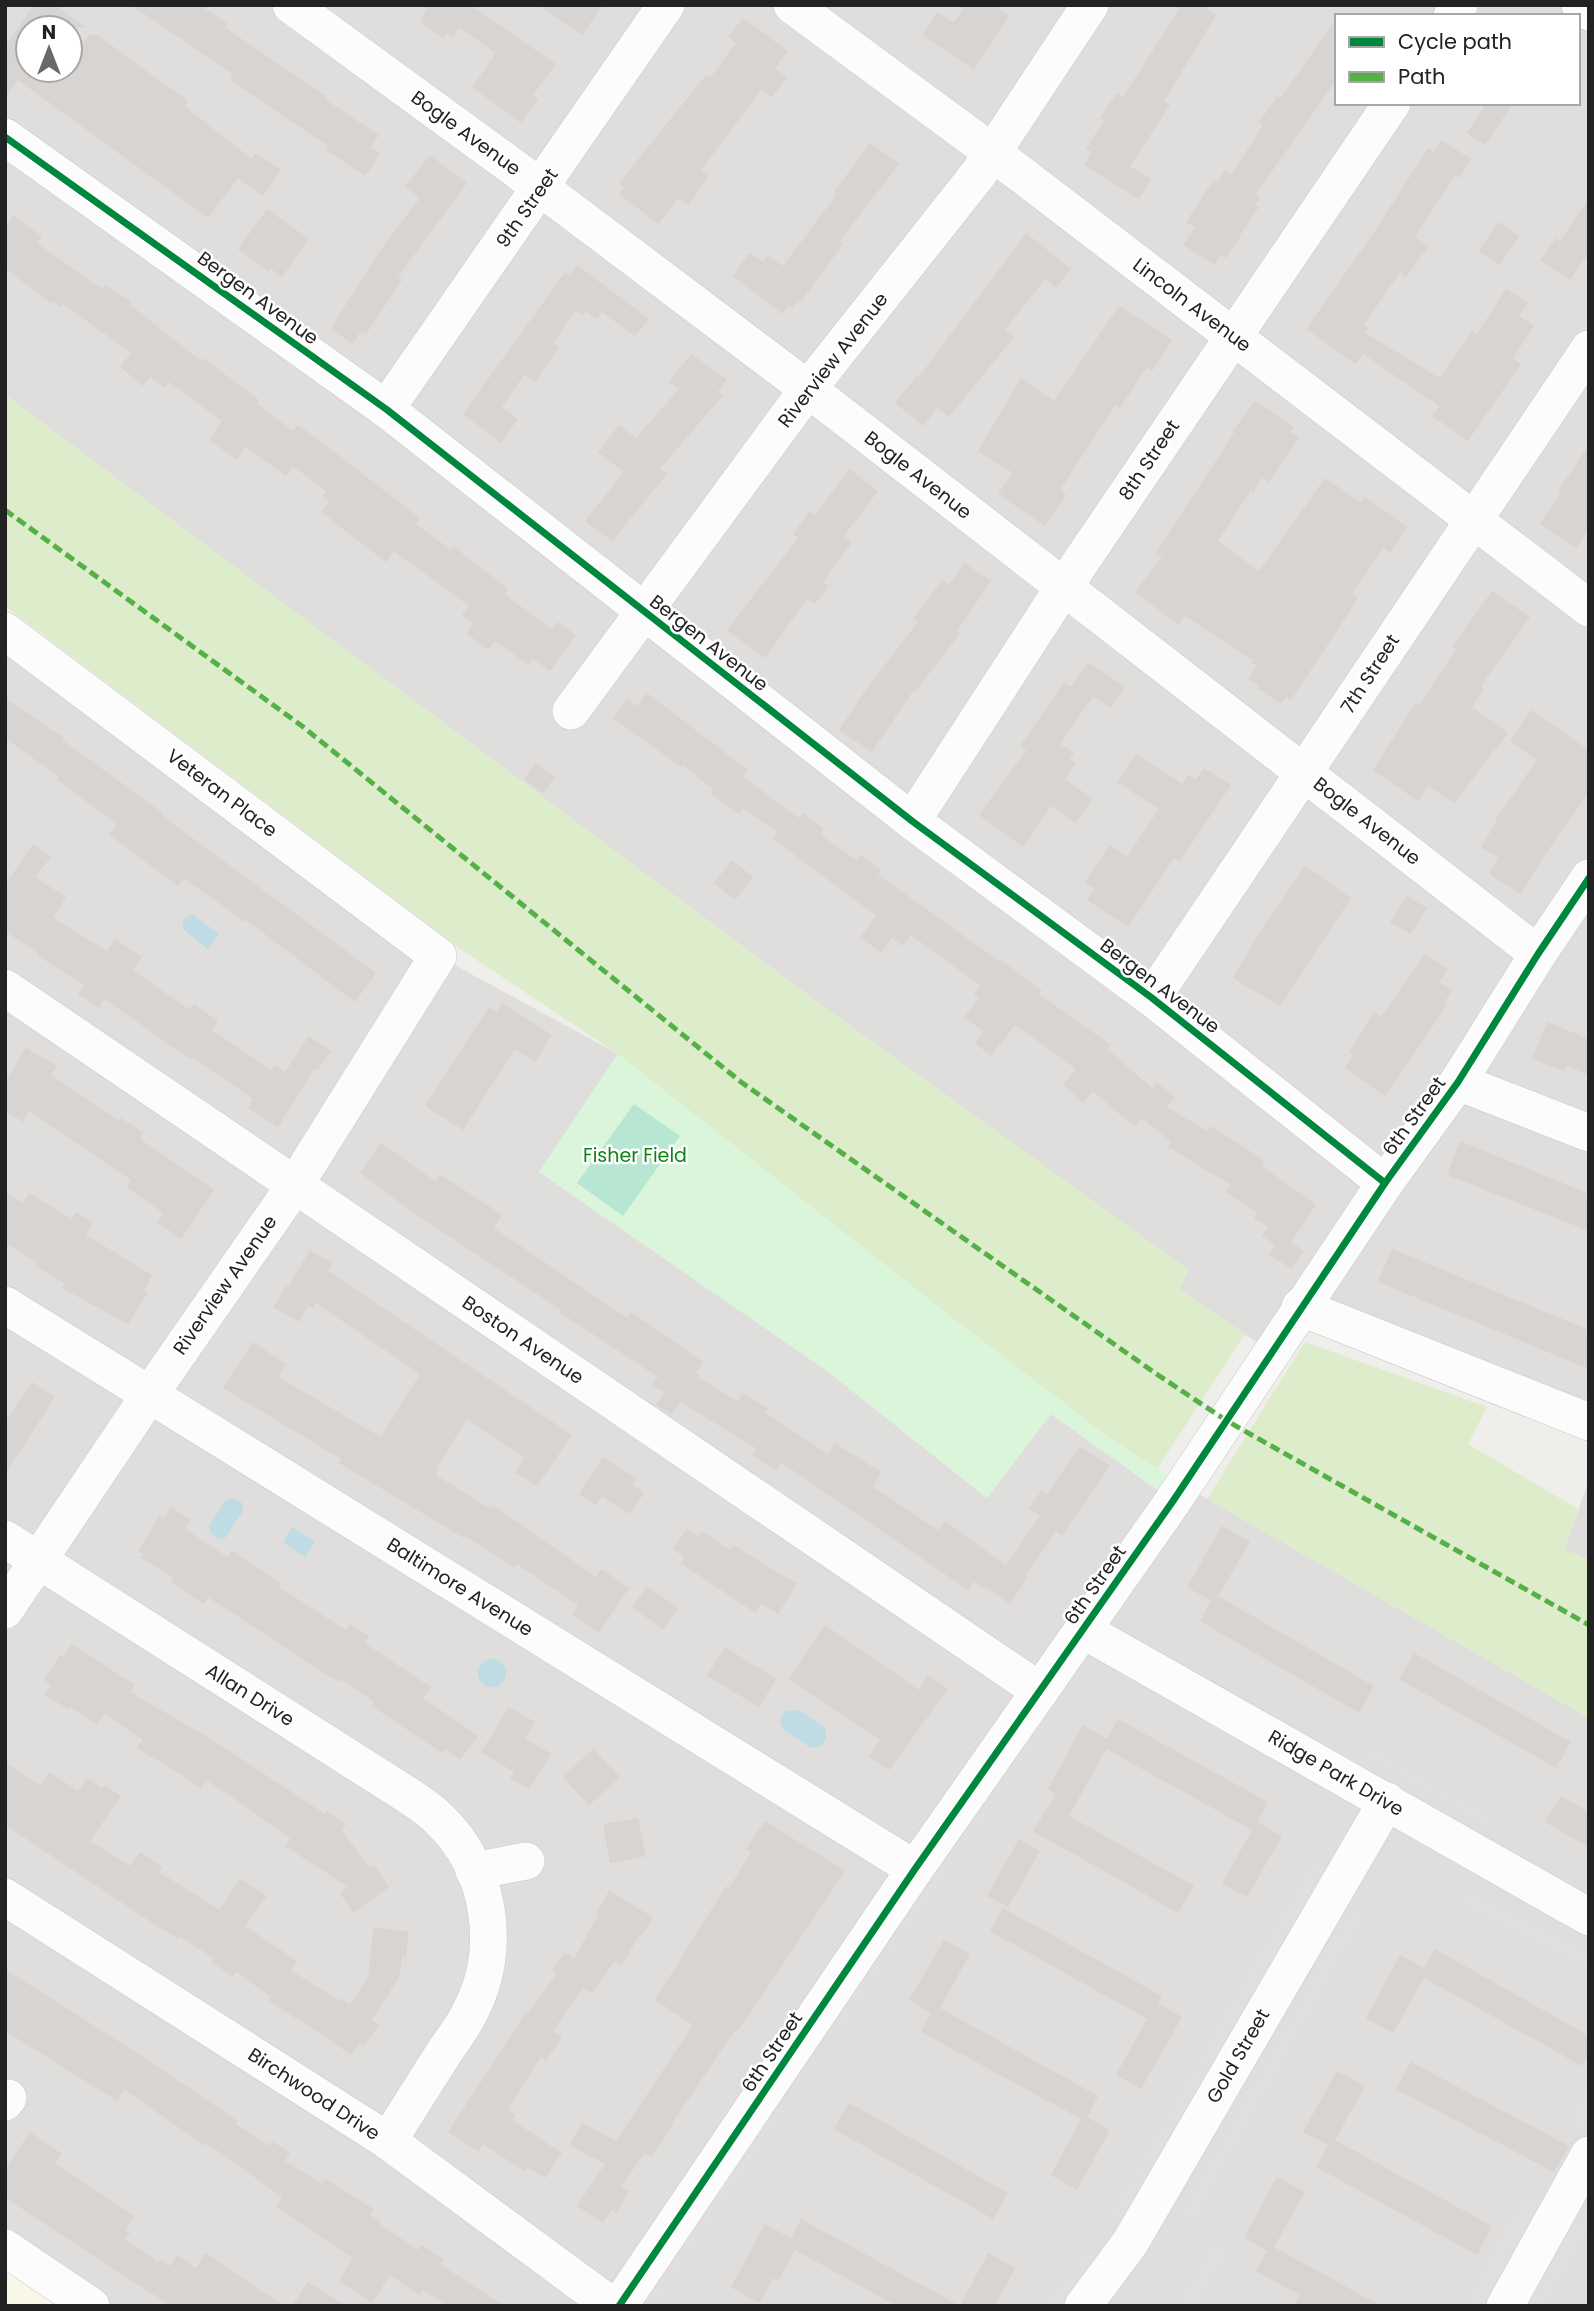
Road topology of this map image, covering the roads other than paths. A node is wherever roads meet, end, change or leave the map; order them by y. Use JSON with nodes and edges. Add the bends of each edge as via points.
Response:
{"nodes":[{"id":1,"x":291,"y":5,"type":"edge"},
{"id":2,"x":666,"y":5,"type":"edge"},
{"id":3,"x":792,"y":5,"type":"edge"},
{"id":4,"x":1090,"y":5,"type":"edge"},
{"id":5,"x":1580,"y":5,"type":"edge"},
{"id":6,"x":1589,"y":12,"type":"edge"},
{"id":7,"x":1391,"y":105,"type":"edge"},
{"id":8,"x":5,"y":137,"type":"edge"},
{"id":9,"x":993,"y":153,"type":"junction"},
{"id":10,"x":541,"y":188,"type":"junction"},
{"id":11,"x":1232,"y":336,"type":"junction"},
{"id":12,"x":1589,"y":349,"type":"edge"},
{"id":13,"x":808,"y":389,"type":"junction"},
{"id":14,"x":386,"y":409,"type":"junction"},
{"id":15,"x":1472,"y":520,"type":"junction"},
{"id":16,"x":1063,"y":588,"type":"junction"},
{"id":17,"x":1589,"y":608,"type":"edge"},
{"id":18,"x":643,"y":611,"type":"junction"},
{"id":19,"x":5,"y":631,"type":"edge"},
{"id":20,"x":571,"y":712,"type":"dead end"},
{"id":21,"x":1304,"y":773,"type":"junction"},
{"id":22,"x":912,"y":821,"type":"junction"},
{"id":23,"x":1589,"y":878,"type":"edge"},
{"id":24,"x":1538,"y":954,"type":"junction"},
{"id":25,"x":438,"y":956,"type":"joint"},
{"id":26,"x":5,"y":988,"type":"edge"},
{"id":27,"x":1152,"y":998,"type":"junction"},
{"id":28,"x":1458,"y":1082,"type":"junction"},
{"id":29,"x":1589,"y":1133,"type":"edge"},
{"id":30,"x":1385,"y":1182,"type":"junction"},
{"id":31,"x":295,"y":1185,"type":"junction"},
{"id":32,"x":5,"y":1306,"type":"edge"},
{"id":33,"x":1300,"y":1307,"type":"junction"},
{"id":34,"x":150,"y":1394,"type":"junction"},
{"id":35,"x":1589,"y":1422,"type":"edge"},
{"id":36,"x":5,"y":1539,"type":"edge"},
{"id":37,"x":38,"y":1561,"type":"junction"},
{"id":38,"x":5,"y":1610,"type":"edge"},
{"id":39,"x":1083,"y":1630,"type":"junction"},
{"id":40,"x":1040,"y":1691,"type":"junction"},
{"id":41,"x":1387,"y":1801,"type":"junction"},
{"id":42,"x":526,"y":1861,"type":"dead end"},
{"id":43,"x":915,"y":1869,"type":"junction"},
{"id":44,"x":474,"y":1871,"type":"junction"},
{"id":45,"x":5,"y":1897,"type":"edge"},
{"id":46,"x":1589,"y":1917,"type":"edge"},
{"id":47,"x":388,"y":2141,"type":"junction"},
{"id":48,"x":1589,"y":2155,"type":"edge"},
{"id":49,"x":5,"y":2248,"type":"edge"},
{"id":50,"x":92,"y":2306,"type":"edge"},
{"id":51,"x":612,"y":2306,"type":"edge"},
{"id":52,"x":620,"y":2306,"type":"edge"},
{"id":53,"x":1083,"y":2306,"type":"edge"},
{"id":54,"x":1505,"y":2306,"type":"edge"}],
"edges":[{"from":1,"to":10,"type":"street","name":"Bogle Avenue"},
{"from":2,"to":10,"type":"street","name":"9th Street"},
{"from":3,"to":9,"type":"street","name":"Lincoln Avenue"},
{"from":4,"to":9,"type":"street","name":"Riverview Avenue"},
{"from":5,"to":6,"type":"street"},
{"from":7,"to":11,"type":"street","name":"8th Street"},
{"from":8,"to":14,"type":"street","name":"Bergen Avenue"},
{"from":9,"to":11,"type":"street","name":"Lincoln Avenue"},
{"from":9,"to":13,"type":"street","name":"Riverview Avenue"},
{"from":10,"to":13,"type":"street","name":"Bogle Avenue"},
{"from":10,"to":14,"type":"street","name":"9th Street"},
{"from":11,"to":15,"type":"street","name":"Lincoln Avenue"},
{"from":11,"to":16,"type":"street","name":"8th Street"},
{"from":12,"to":15,"type":"street","name":"7th Street"},
{"from":13,"to":16,"type":"street","name":"Bogle Avenue"},
{"from":13,"to":18,"type":"street","name":"Riverview Avenue"},
{"from":14,"to":18,"type":"street","name":"Bergen Avenue"},
{"from":15,"to":17,"type":"street","name":"Lincoln Avenue"},
{"from":15,"to":21,"type":"street","name":"7th Street"},
{"from":16,"to":21,"type":"street","name":"Bogle Avenue"},
{"from":16,"to":22,"type":"street","name":"8th Street"},
{"from":18,"to":20,"type":"street","name":"Riverview Avenue"},
{"from":18,"to":22,"type":"street","name":"Bergen Avenue"},
{"from":19,"to":25,"type":"street","name":"Veteran Place"},
{"from":21,"to":24,"type":"street","name":"Bogle Avenue"},
{"from":21,"to":27,"type":"street","name":"7th Street"},
{"from":22,"to":27,"type":"street","name":"Bergen Avenue"},
{"from":23,"to":24,"type":"street","name":"6th Street"},
{"from":24,"to":28,"type":"street","name":"6th Street"},
{"from":25,"to":31,"type":"street","name":"Riverview Avenue"},
{"from":26,"to":31,"type":"street","name":"Boston Avenue"},
{"from":27,"to":30,"type":"street","name":"Bergen Avenue"},
{"from":28,"to":29,"type":"street"},
{"from":28,"to":30,"type":"street","name":"6th Street"},
{"from":30,"to":33,"type":"street","name":"6th Street"},
{"from":31,"to":34,"type":"street","name":"Riverview Avenue"},
{"from":31,"to":40,"type":"street","name":"Boston Avenue"},
{"from":32,"to":34,"type":"street","name":"Baltimore Avenue"},
{"from":33,"to":35,"type":"street"},
{"from":33,"to":39,"type":"street","name":"6th Street"},
{"from":34,"to":37,"type":"street","name":"Riverview Avenue"},
{"from":34,"to":43,"type":"street","name":"Baltimore Avenue"},
{"from":36,"to":37,"type":"street","name":"Allan Drive"},
{"from":37,"to":38,"type":"street","name":"Riverview Avenue"},
{"from":37,"to":44,"type":"street","name":"Allan Drive","via":[[409,1796],[439,1818],[460,1843]]},
{"from":39,"to":40,"type":"street","name":"6th Street"},
{"from":39,"to":41,"type":"street","name":"Ridge Park Drive"},
{"from":40,"to":43,"type":"street","name":"6th Street"},
{"from":41,"to":46,"type":"street","name":"Ridge Park Drive"},
{"from":41,"to":53,"type":"street","name":"Gold Street","via":[[1130,2243]]},
{"from":42,"to":44,"type":"street"},
{"from":43,"to":52,"type":"street","name":"6th Street"},
{"from":44,"to":47,"type":"street","name":"Allan Drive","via":[[488,1917],[484,1979],[471,2011]]},
{"from":45,"to":47,"type":"street","name":"Birchwood Drive"},
{"from":47,"to":51,"type":"street","name":"Birchwood Drive"},
{"from":48,"to":54,"type":"street"},
{"from":49,"to":50,"type":"street"}]}
